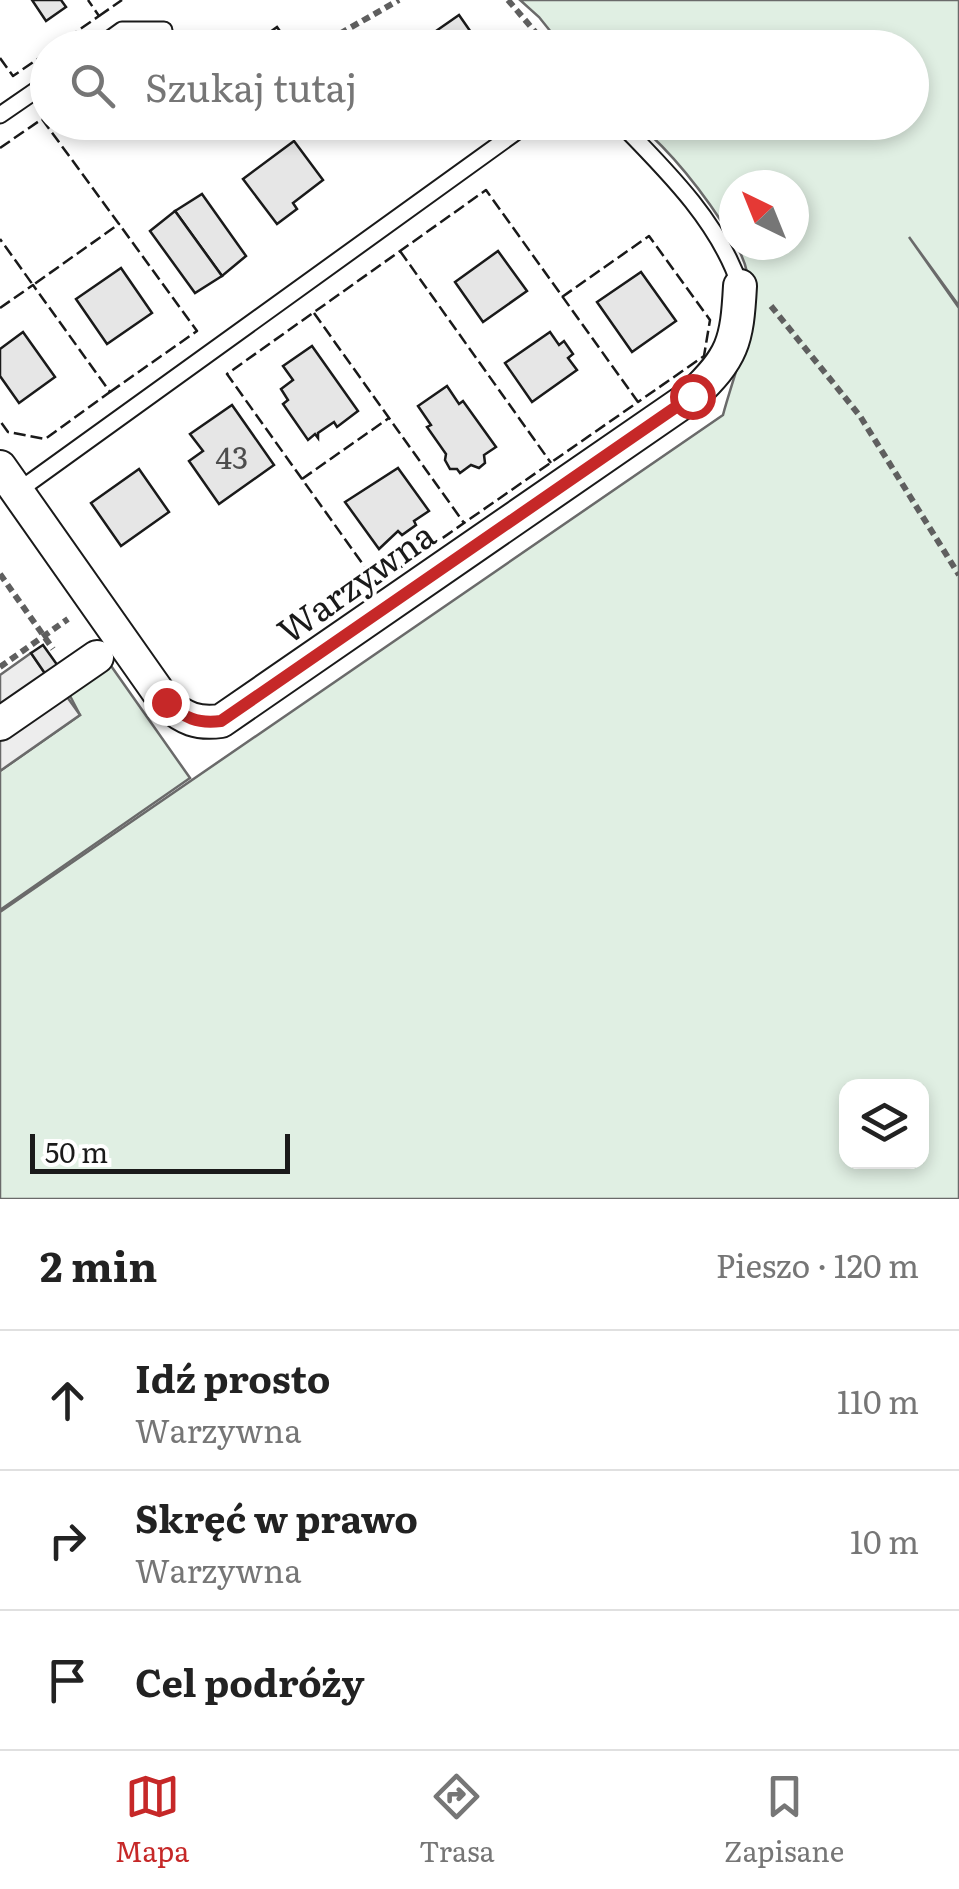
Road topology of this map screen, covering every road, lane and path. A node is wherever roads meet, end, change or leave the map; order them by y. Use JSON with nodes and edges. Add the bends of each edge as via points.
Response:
{"nodes":[{"id":1,"x":399,"y":0,"type":"edge"},
{"id":2,"x":508,"y":0,"type":"edge"},
{"id":3,"x":122,"y":30,"type":"edge"},
{"id":4,"x":164,"y":30,"type":"dead end"},
{"id":5,"x":345,"y":30,"type":"edge"},
{"id":6,"x":534,"y":30,"type":"edge"},
{"id":7,"x":30,"y":94,"type":"edge"},
{"id":8,"x":0,"y":115,"type":"edge"},
{"id":9,"x":504,"y":140,"type":"edge"},
{"id":10,"x":635,"y":140,"type":"edge"},
{"id":11,"x":740,"y":286,"type":"junction"},
{"id":12,"x":9,"y":479,"type":"edge"},
{"id":13,"x":0,"y":574,"type":"edge"},
{"id":14,"x":959,"y":575,"type":"edge"},
{"id":15,"x":64,"y":622,"type":"dead end"},
{"id":16,"x":44,"y":636,"type":"junction"},
{"id":17,"x":84,"y":666,"type":"joint"},
{"id":18,"x":0,"y":667,"type":"edge"},
{"id":19,"x":0,"y":724,"type":"edge"}],
"edges":[{"from":1,"to":5,"type":"path"},
{"from":2,"to":6,"type":"path"},
{"from":3,"to":4,"type":"lane"},
{"from":7,"to":8,"type":"lane"},
{"from":9,"to":12,"type":"lane","name":"Warzywna"},
{"from":10,"to":11,"type":"lane","via":[[729,253]]},
{"from":11,"to":12,"type":"street","name":"Warzywna","via":[[730,355],[692,396],[221,721],[200,724],[166,702]]},
{"from":11,"to":14,"type":"path","via":[[778,311],[860,416]]},
{"from":13,"to":16,"type":"path"},
{"from":15,"to":16,"type":"path"},
{"from":16,"to":17,"type":"path"},
{"from":16,"to":18,"type":"path"},
{"from":17,"to":19,"type":"street"}]}
